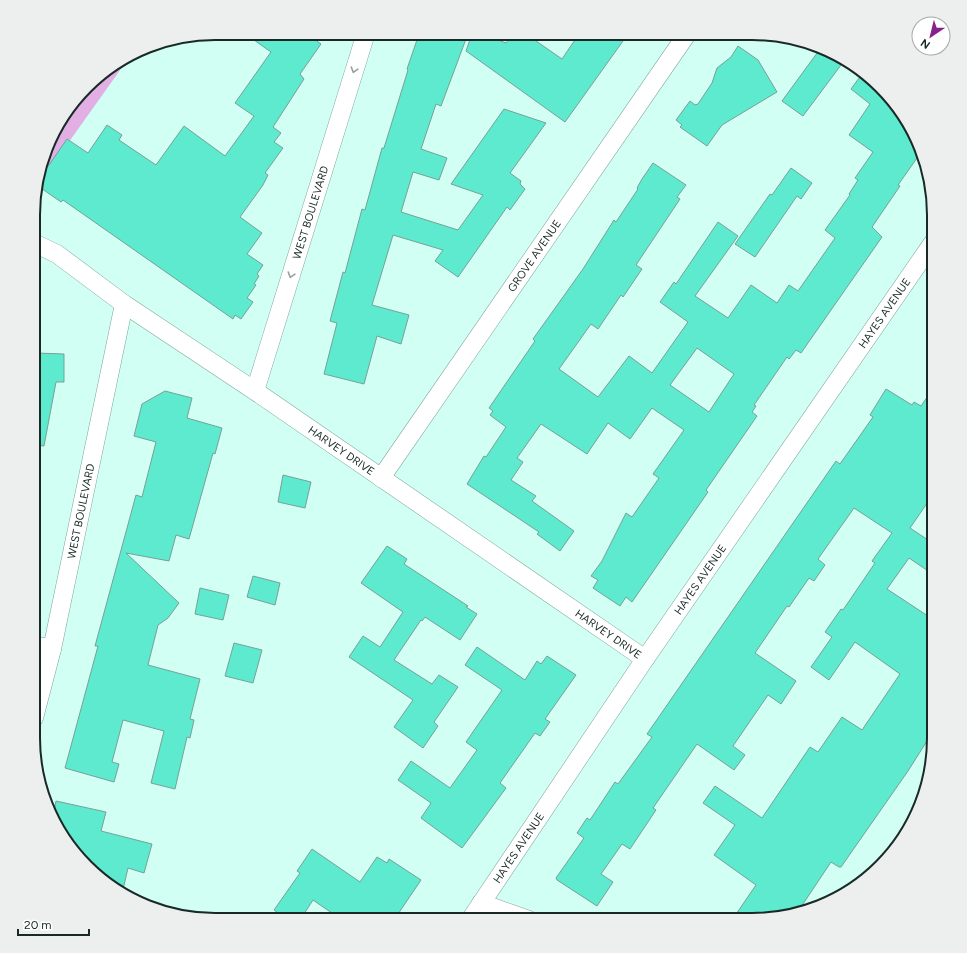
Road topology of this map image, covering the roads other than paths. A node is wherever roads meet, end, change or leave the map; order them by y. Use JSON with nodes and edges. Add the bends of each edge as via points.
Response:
{"nodes":[{"id":1,"x":364,"y":40,"type":"edge"},
{"id":2,"x":683,"y":40,"type":"edge"},
{"id":3,"x":40,"y":246,"type":"edge"},
{"id":4,"x":927,"y":251,"type":"edge"},
{"id":5,"x":124,"y":304,"type":"junction"},
{"id":6,"x":255,"y":391,"type":"junction"},
{"id":7,"x":381,"y":478,"type":"junction"},
{"id":8,"x":40,"y":646,"type":"edge"},
{"id":9,"x":52,"y":649,"type":"junction"},
{"id":10,"x":645,"y":659,"type":"junction"},
{"id":11,"x":40,"y":695,"type":"edge"},
{"id":12,"x":481,"y":903,"type":"junction"},
{"id":13,"x":475,"y":913,"type":"edge"},
{"id":14,"x":509,"y":913,"type":"edge"}],
"edges":[{"from":1,"to":6,"type":"street","name":"WEST BOULEVARD","one_way":true},
{"from":2,"to":7,"type":"street","name":"GROVE AVENUE"},
{"from":3,"to":5,"type":"street","name":"HARVEY DRIVE","via":[[57,254]]},
{"from":4,"to":10,"type":"street","name":"HAYES AVENUE"},
{"from":5,"to":6,"type":"street","name":"HARVEY DRIVE"},
{"from":5,"to":9,"type":"street","name":"WEST BOULEVARD"},
{"from":6,"to":7,"type":"street","name":"HARVEY DRIVE"},
{"from":7,"to":10,"type":"street","name":"HARVEY DRIVE"},
{"from":8,"to":9,"type":"street"},
{"from":9,"to":11,"type":"street","name":"WEST BOULEVARD"},
{"from":10,"to":12,"type":"street","name":"HAYES AVENUE"},
{"from":12,"to":13,"type":"street","name":"HAYES AVENUE"},
{"from":12,"to":14,"type":"street"}]}
